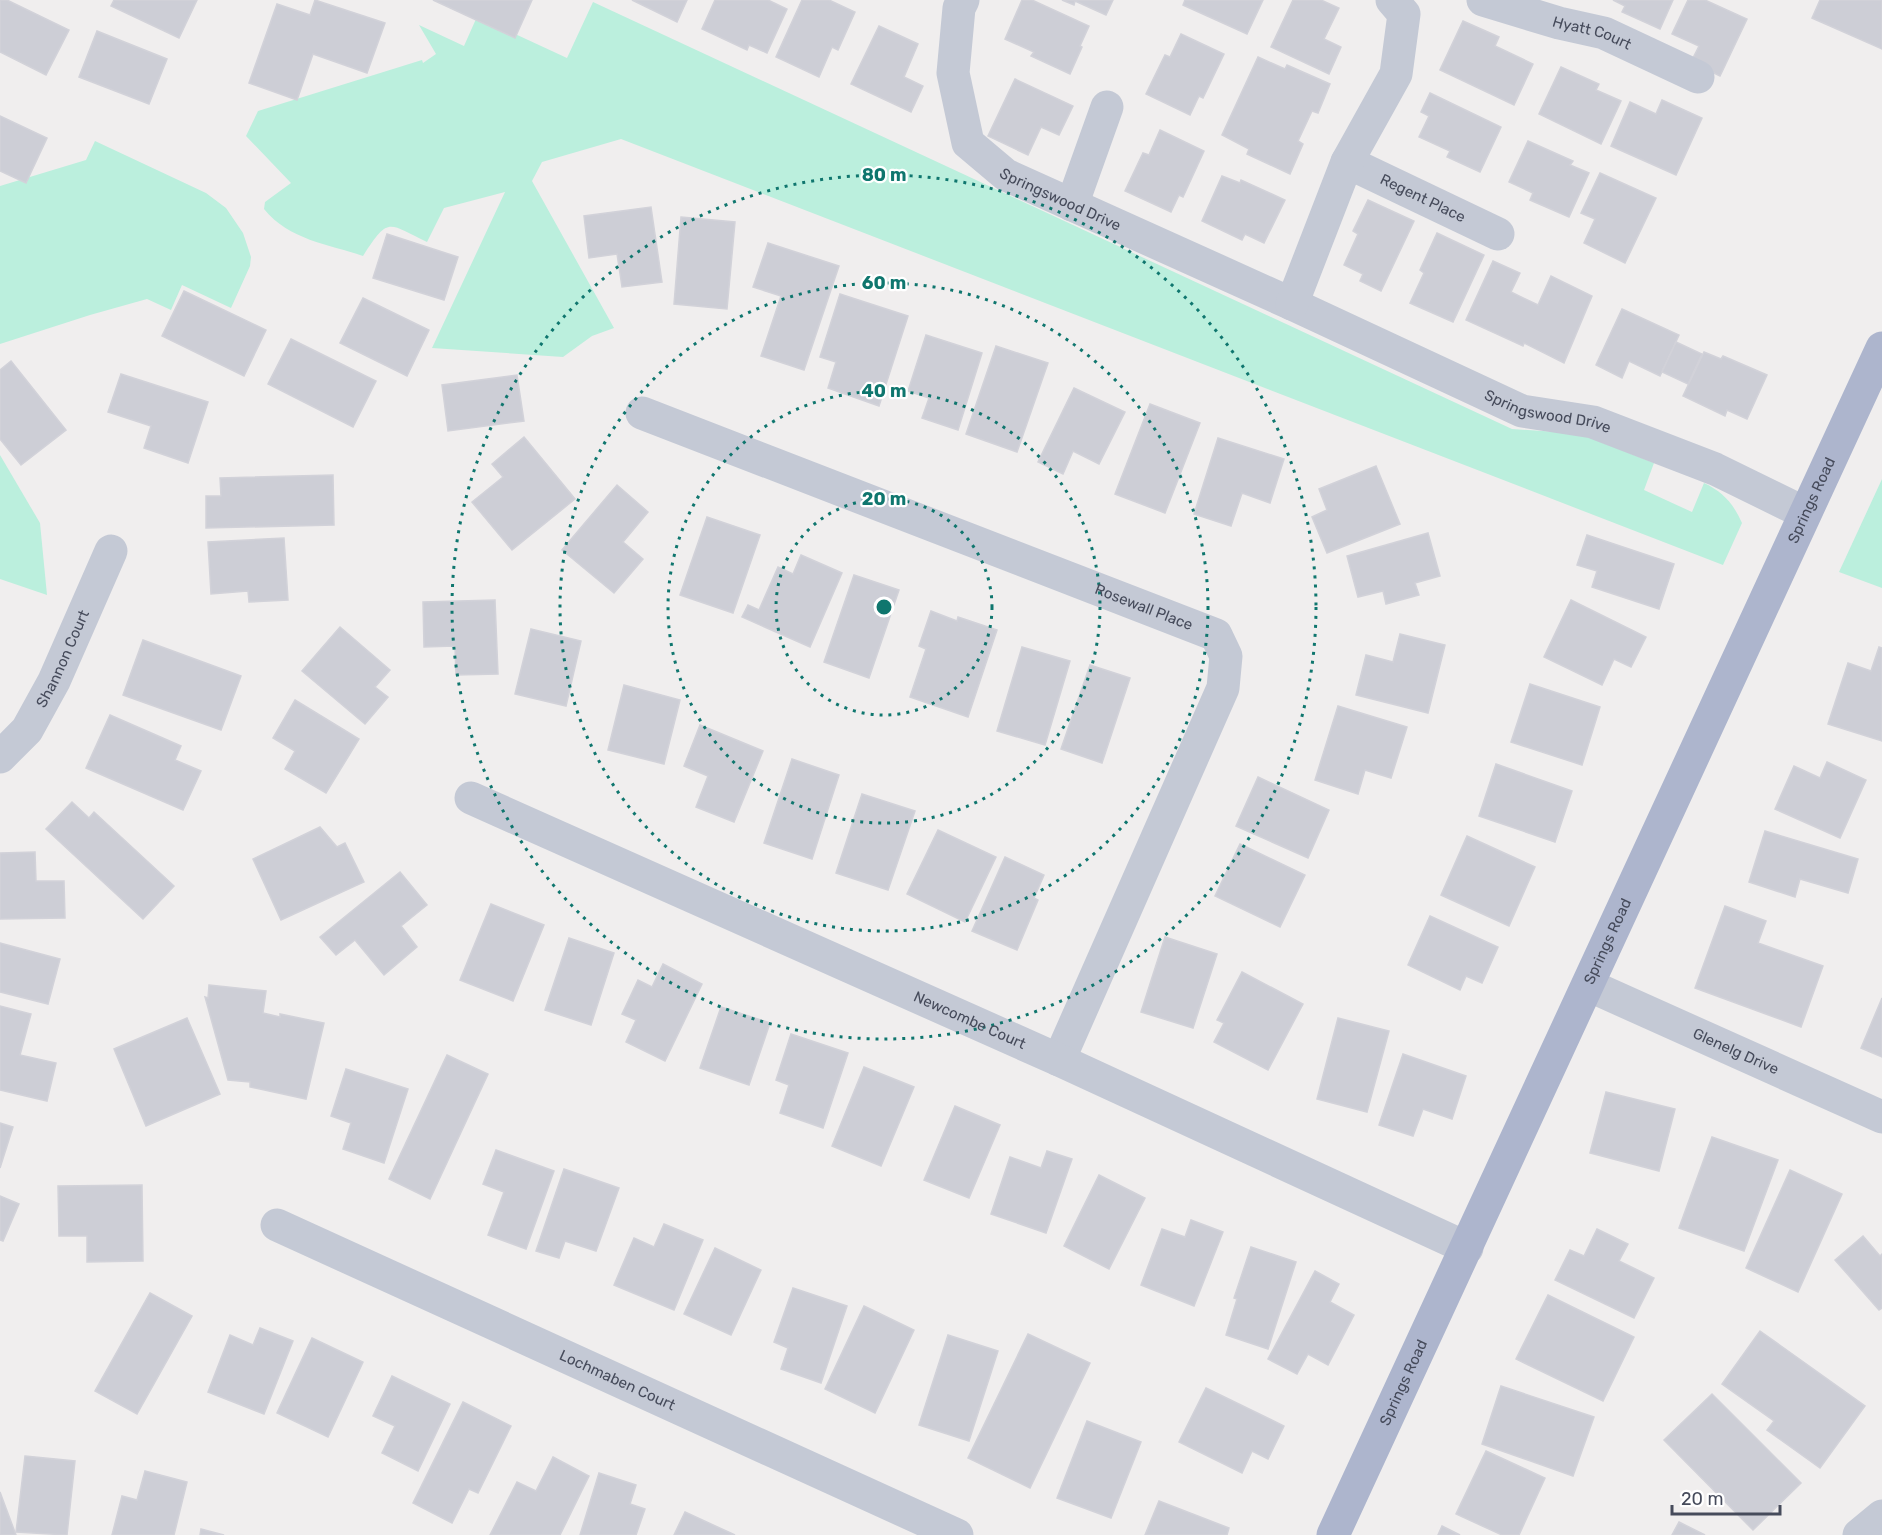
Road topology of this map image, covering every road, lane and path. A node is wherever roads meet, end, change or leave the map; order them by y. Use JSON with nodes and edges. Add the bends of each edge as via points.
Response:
{"nodes":[{"id":1,"x":1483,"y":0,"type":"edge"},
{"id":2,"x":1401,"y":2,"type":"edge"},
{"id":3,"x":954,"y":3,"type":"edge"},
{"id":4,"x":1698,"y":76,"type":"dead end"},
{"id":5,"x":1107,"y":107,"type":"dead end"},
{"id":6,"x":1347,"y":162,"type":"junction"},
{"id":7,"x":1072,"y":205,"type":"junction"},
{"id":8,"x":1498,"y":234,"type":"dead end"},
{"id":9,"x":1292,"y":304,"type":"junction"},
{"id":10,"x":1882,"y":348,"type":"edge"},
{"id":11,"x":642,"y":412,"type":"dead end"},
{"id":12,"x":1805,"y":513,"type":"junction"},
{"id":13,"x":111,"y":551,"type":"dead end"},
{"id":14,"x":0,"y":757,"type":"edge"},
{"id":15,"x":471,"y":798,"type":"dead end"},
{"id":16,"x":1588,"y":984,"type":"junction"},
{"id":17,"x":1059,"y":1060,"type":"junction"},
{"id":18,"x":1882,"y":1117,"type":"edge"},
{"id":19,"x":277,"y":1225,"type":"dead end"},
{"id":20,"x":1467,"y":1248,"type":"junction"},
{"id":21,"x":1882,"y":1516,"type":"edge"},
{"id":22,"x":957,"y":1535,"type":"edge"},
{"id":23,"x":1333,"y":1535,"type":"edge"},
{"id":24,"x":1859,"y":1535,"type":"edge"}],
"edges":[{"from":1,"to":4,"type":"street","name":"Hyatt Court","via":[[1604,33]]},
{"from":2,"to":6,"type":"street","via":[[1404,14],[1396,74]]},
{"from":3,"to":7,"type":"street","name":"Springswood Drive","via":[[954,73],[968,143],[1006,175]]},
{"from":5,"to":7,"type":"street"},
{"from":6,"to":8,"type":"street","name":"Regent Place"},
{"from":6,"to":9,"type":"street"},
{"from":7,"to":9,"type":"street","name":"Springswood Drive"},
{"from":9,"to":12,"type":"street","name":"Springswood Drive","via":[[1522,411],[1593,422],[1715,470]]},
{"from":10,"to":12,"type":"main road","name":"Springs Road"},
{"from":11,"to":17,"type":"street","name":"Rosewall Place","via":[[1216,635],[1226,656],[1223,688]]},
{"from":12,"to":16,"type":"main road","name":"Springs Road"},
{"from":13,"to":14,"type":"street","name":"Shannon Court","via":[[54,681],[27,730]]},
{"from":15,"to":17,"type":"street","name":"Newcombe Court"},
{"from":16,"to":18,"type":"street","name":"Glenelg Drive"},
{"from":16,"to":20,"type":"main road","name":"Springs Road"},
{"from":17,"to":20,"type":"street","name":"Newcombe Court"},
{"from":19,"to":22,"type":"street","name":"Lochmaben Court"},
{"from":20,"to":23,"type":"main road","name":"Springs Road"},
{"from":21,"to":24,"type":"street"}]}
